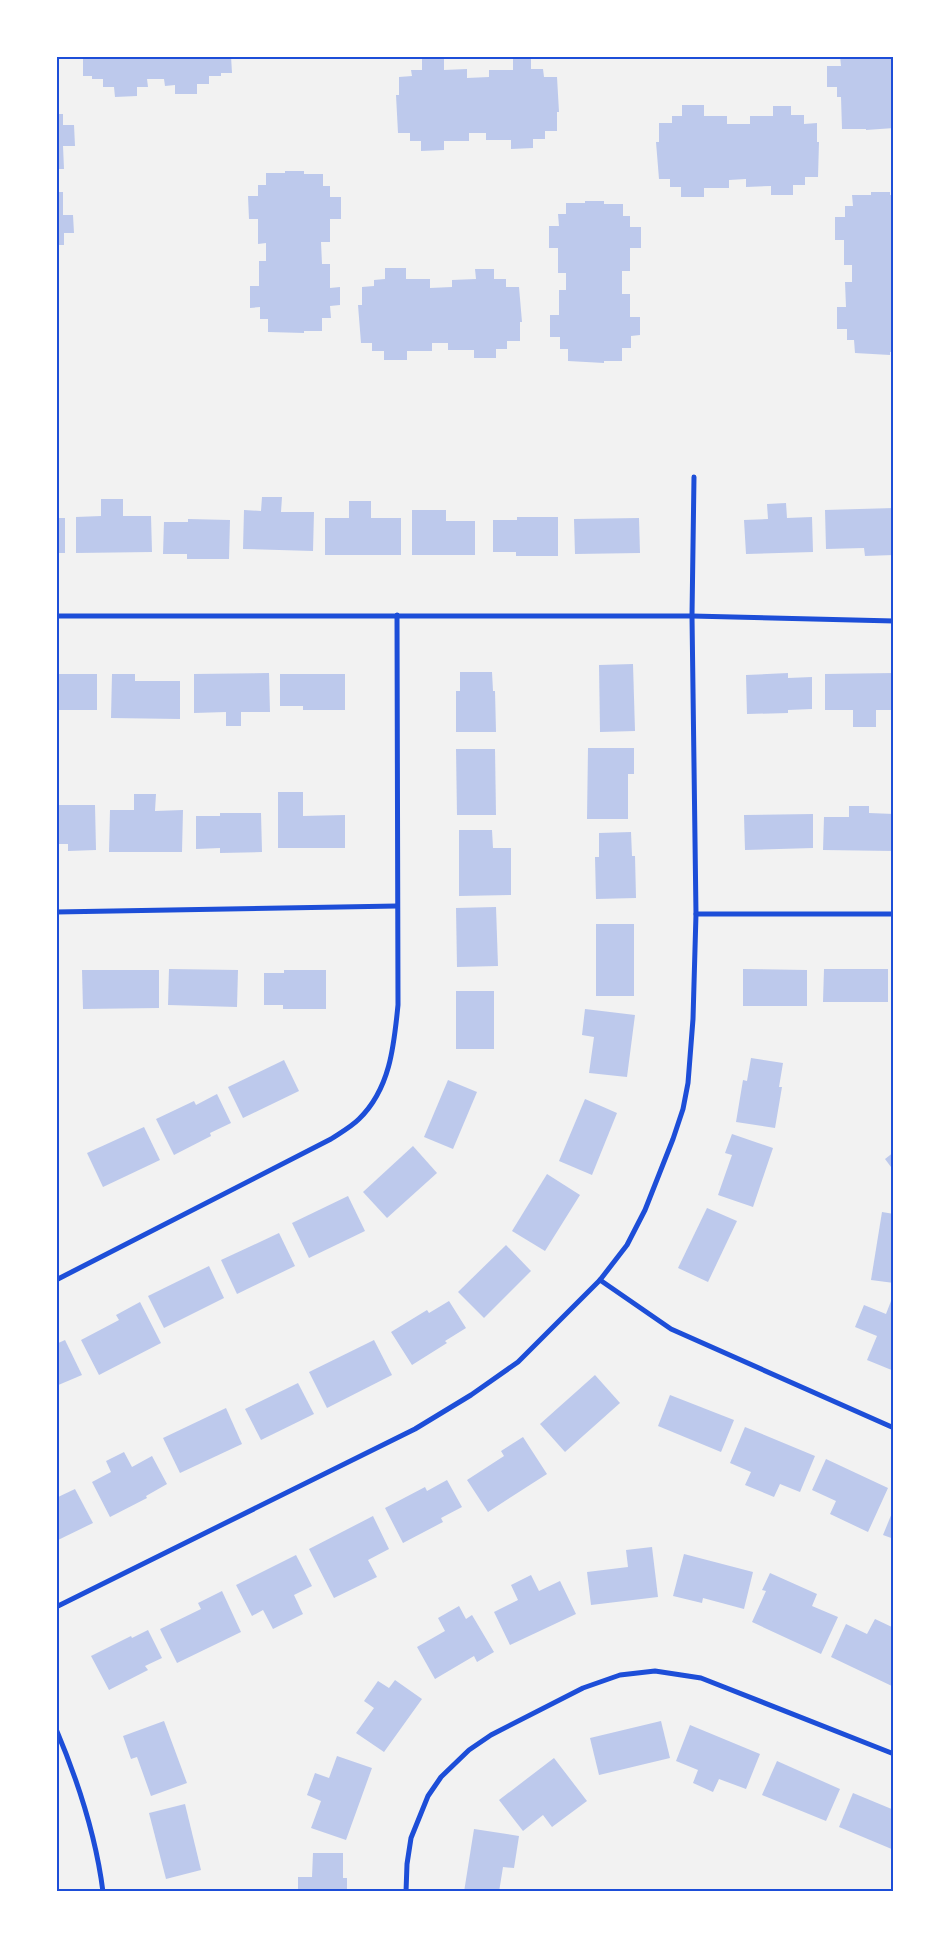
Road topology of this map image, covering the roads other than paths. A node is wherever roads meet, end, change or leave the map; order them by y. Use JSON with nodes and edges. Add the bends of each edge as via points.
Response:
{"nodes":[{"id":1,"x":694,"y":477,"type":"dead end"},
{"id":2,"x":56,"y":616,"type":"edge"},
{"id":3,"x":397,"y":616,"type":"junction"},
{"id":4,"x":692,"y":616,"type":"junction"},
{"id":5,"x":894,"y":621,"type":"edge"},
{"id":6,"x":397,"y":906,"type":"junction"},
{"id":7,"x":56,"y":912,"type":"edge"},
{"id":8,"x":696,"y":914,"type":"junction"},
{"id":9,"x":894,"y":914,"type":"edge"},
{"id":10,"x":56,"y":1280,"type":"edge"},
{"id":11,"x":600,"y":1280,"type":"junction"},
{"id":12,"x":894,"y":1428,"type":"edge"},
{"id":13,"x":56,"y":1607,"type":"edge"},
{"id":14,"x":56,"y":1729,"type":"edge"},
{"id":15,"x":894,"y":1754,"type":"edge"},
{"id":16,"x":103,"y":1892,"type":"edge"},
{"id":17,"x":406,"y":1892,"type":"edge"}],
"edges":[{"from":1,"to":4,"type":"street"},
{"from":2,"to":3,"type":"street"},
{"from":3,"to":4,"type":"street"},
{"from":3,"to":6,"type":"street"},
{"from":4,"to":5,"type":"street"},
{"from":4,"to":8,"type":"street"},
{"from":6,"to":7,"type":"street"},
{"from":6,"to":10,"type":"street","via":[[395,1038],[387,1074],[376,1100],[358,1120],[330,1140]]},
{"from":8,"to":9,"type":"street"},
{"from":8,"to":11,"type":"street","via":[[693,1019],[683,1109],[645,1210],[627,1245]]},
{"from":11,"to":12,"type":"street","via":[[671,1329]]},
{"from":11,"to":13,"type":"street","via":[[518,1362],[415,1429]]},
{"from":14,"to":16,"type":"street","via":[[91,1829]]},
{"from":15,"to":17,"type":"street","via":[[701,1678],[655,1671],[620,1675],[583,1688],[491,1735],[469,1750],[441,1777],[428,1796],[411,1838]]}]}
